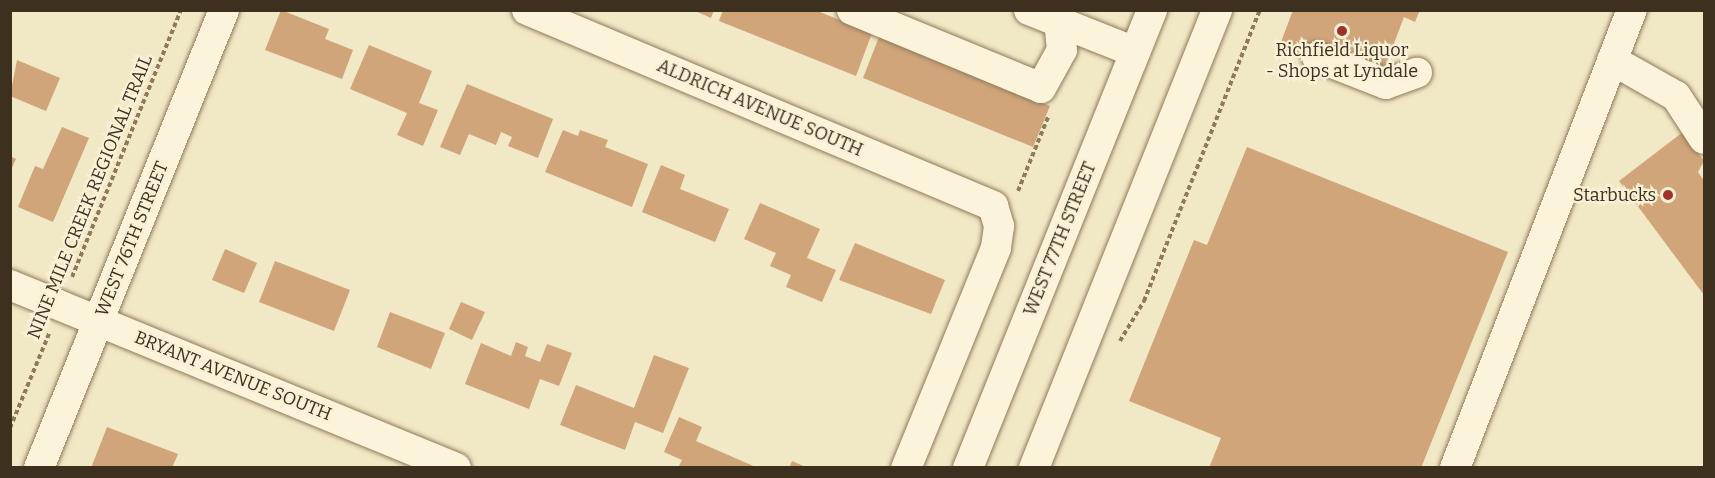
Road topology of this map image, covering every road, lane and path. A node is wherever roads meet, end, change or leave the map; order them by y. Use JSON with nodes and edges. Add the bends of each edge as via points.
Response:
{"nodes":[{"id":1,"x":181,"y":10,"type":"edge"},
{"id":2,"x":224,"y":10,"type":"edge"},
{"id":3,"x":527,"y":10,"type":"edge"},
{"id":4,"x":852,"y":10,"type":"edge"},
{"id":5,"x":1029,"y":10,"type":"edge"},
{"id":6,"x":1152,"y":10,"type":"edge"},
{"id":7,"x":1217,"y":10,"type":"edge"},
{"id":8,"x":1260,"y":10,"type":"edge"},
{"id":9,"x":1632,"y":10,"type":"edge"},
{"id":10,"x":1060,"y":17,"type":"edge"},
{"id":11,"x":1135,"y":52,"type":"junction"},
{"id":12,"x":1317,"y":57,"type":"dead end"},
{"id":13,"x":1612,"y":60,"type":"junction"},
{"id":14,"x":1417,"y":74,"type":"dead end"},
{"id":15,"x":1704,"y":139,"type":"edge"},
{"id":16,"x":10,"y":285,"type":"edge"},
{"id":17,"x":60,"y":305,"type":"junction"},
{"id":18,"x":99,"y":321,"type":"junction"},
{"id":19,"x":1117,"y":346,"type":"dead end"},
{"id":20,"x":10,"y":428,"type":"edge"},
{"id":21,"x":39,"y":468,"type":"edge"},
{"id":22,"x":456,"y":468,"type":"edge"},
{"id":23,"x":906,"y":468,"type":"edge"},
{"id":24,"x":968,"y":468,"type":"edge"},
{"id":25,"x":1034,"y":468,"type":"edge"},
{"id":26,"x":1455,"y":468,"type":"edge"}],
"edges":[{"from":1,"to":17,"type":"path","name":"NINE MILE CREEK REGIONAL TRAIL"},
{"from":2,"to":18,"type":"street","name":"WEST 76TH STREET"},
{"from":3,"to":23,"type":"street","name":"ALDRICH AVENUE SOUTH","via":[[993,206],[999,226],[996,248]]},
{"from":4,"to":10,"type":"street","via":[[1041,88],[1062,50]]},
{"from":5,"to":10,"type":"street"},
{"from":6,"to":11,"type":"street","name":"WEST 77TH STREET"},
{"from":7,"to":25,"type":"street"},
{"from":8,"to":19,"type":"path","via":[[1144,301]]},
{"from":9,"to":13,"type":"street"},
{"from":10,"to":11,"type":"street"},
{"from":11,"to":24,"type":"street","name":"WEST 77TH STREET"},
{"from":12,"to":14,"type":"street","via":[[1386,84]]},
{"from":13,"to":15,"type":"street","via":[[1676,96]]},
{"from":13,"to":26,"type":"street"},
{"from":16,"to":17,"type":"street","name":"BRYANT AVENUE SOUTH"},
{"from":17,"to":18,"type":"street","name":"BRYANT AVENUE SOUTH"},
{"from":17,"to":20,"type":"path","name":"NINE MILE CREEK REGIONAL TRAIL"},
{"from":18,"to":21,"type":"street","name":"WEST 76TH STREET"},
{"from":18,"to":22,"type":"street","name":"BRYANT AVENUE SOUTH"}]}
